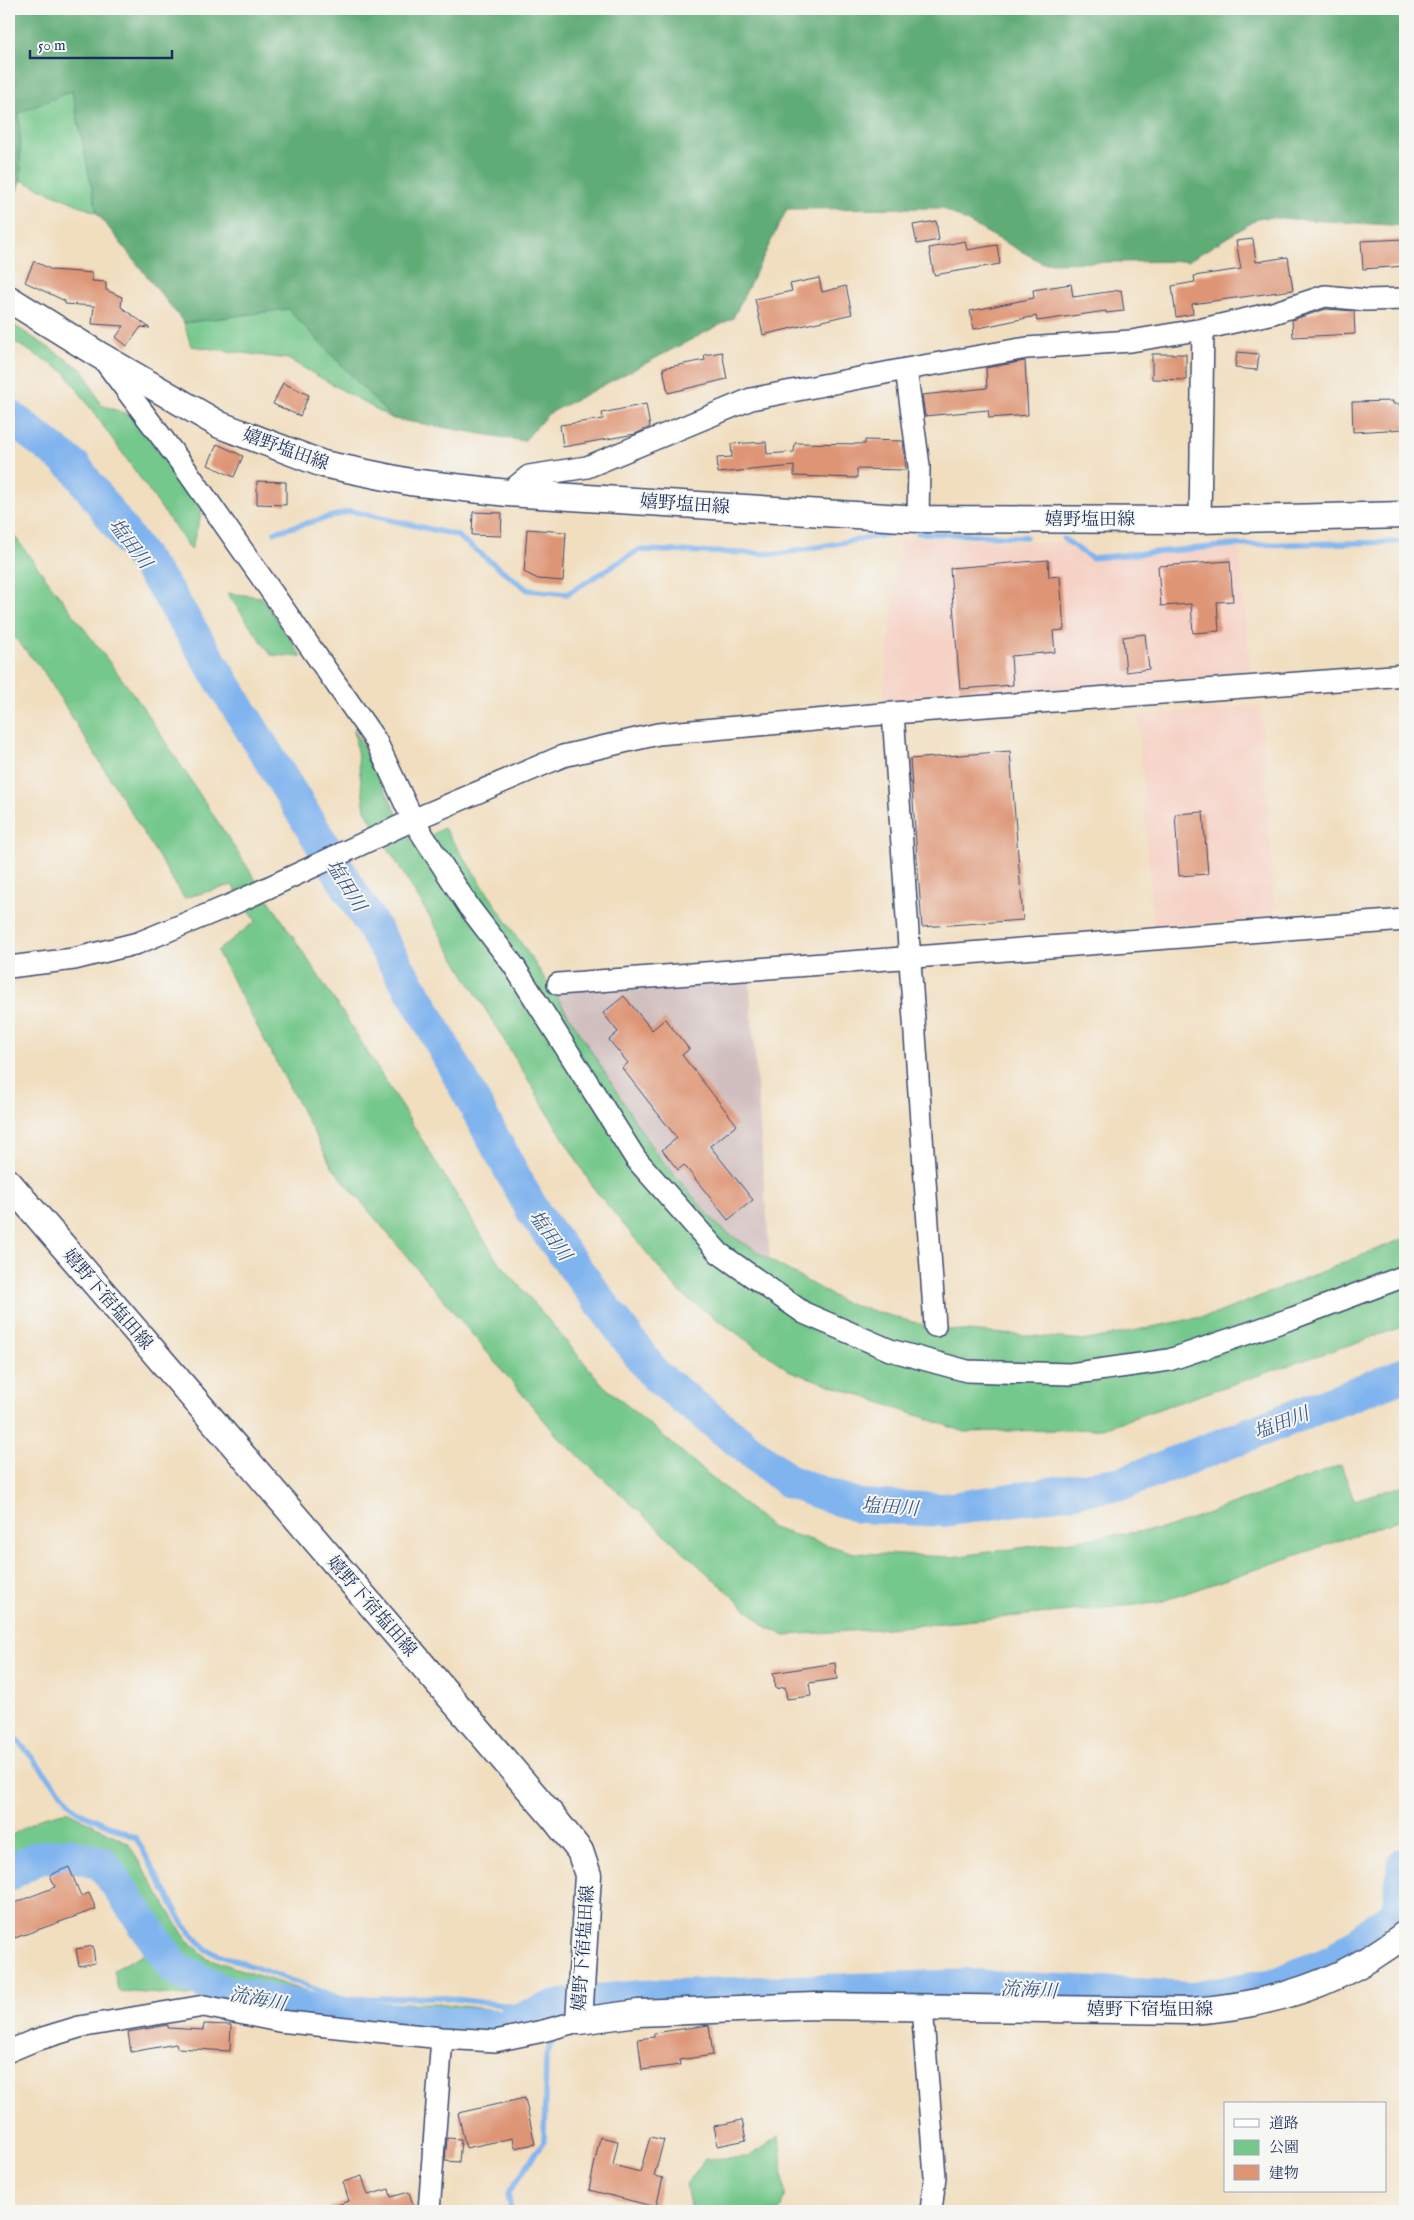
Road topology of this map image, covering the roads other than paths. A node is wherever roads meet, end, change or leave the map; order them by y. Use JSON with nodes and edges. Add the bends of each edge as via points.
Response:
{"nodes":[{"id":1,"x":9,"y":299,"type":"edge"},
{"id":2,"x":1405,"y":299,"type":"edge"},
{"id":3,"x":1204,"y":329,"type":"junction"},
{"id":4,"x":99,"y":355,"type":"junction"},
{"id":5,"x":906,"y":369,"type":"junction"},
{"id":6,"x":508,"y":493,"type":"junction"},
{"id":7,"x":1405,"y":515,"type":"edge"},
{"id":8,"x":918,"y":519,"type":"junction"},
{"id":9,"x":1200,"y":520,"type":"junction"},
{"id":10,"x":1405,"y":675,"type":"edge"},
{"id":11,"x":893,"y":714,"type":"junction"},
{"id":12,"x":413,"y":820,"type":"junction"},
{"id":13,"x":1405,"y":920,"type":"edge"},
{"id":14,"x":910,"y":957,"type":"junction"},
{"id":15,"x":9,"y":967,"type":"edge"},
{"id":16,"x":558,"y":984,"type":"dead end"},
{"id":17,"x":9,"y":1183,"type":"edge"},
{"id":18,"x":1405,"y":1276,"type":"edge"},
{"id":19,"x":934,"y":1326,"type":"dead end"},
{"id":20,"x":1405,"y":1934,"type":"edge"},
{"id":21,"x":922,"y":2006,"type":"junction"},
{"id":22,"x":579,"y":2021,"type":"junction"},
{"id":23,"x":442,"y":2038,"type":"junction"},
{"id":24,"x":9,"y":2051,"type":"edge"},
{"id":25,"x":429,"y":2211,"type":"edge"},
{"id":26,"x":931,"y":2211,"type":"edge"}],
"edges":[{"from":1,"to":4,"type":"main road","name":"嬉野塩田線"},
{"from":2,"to":3,"type":"street","via":[[1325,296],[1273,313]]},
{"from":3,"to":5,"type":"street","via":[[1131,341],[1027,348]]},
{"from":3,"to":9,"type":"street"},
{"from":4,"to":6,"type":"main road","name":"嬉野塩田線","via":[[220,424],[323,464],[410,482]]},
{"from":4,"to":12,"type":"street","via":[[187,471],[376,741]]},
{"from":5,"to":6,"type":"street","via":[[751,399],[587,467],[529,476]]},
{"from":5,"to":8,"type":"street","via":[[919,466]]},
{"from":6,"to":8,"type":"main road","name":"嬉野塩田線"},
{"from":7,"to":9,"type":"main road","name":"嬉野塩田線"},
{"from":8,"to":9,"type":"main road","name":"嬉野塩田線"},
{"from":10,"to":11,"type":"street"},
{"from":11,"to":12,"type":"street","via":[[658,734],[563,756]]},
{"from":11,"to":14,"type":"street"},
{"from":12,"to":15,"type":"street","via":[[233,904],[138,943],[74,959]]},
{"from":12,"to":18,"type":"street","via":[[469,907],[514,966],[636,1159],[720,1253],[804,1313],[890,1350],[967,1371],[1070,1374],[1169,1360]]},
{"from":13,"to":14,"type":"street"},
{"from":14,"to":16,"type":"street"},
{"from":14,"to":19,"type":"street"},
{"from":17,"to":22,"type":"main road","name":"嬉野下宿塩田線","via":[[580,1850],[588,1875]]},
{"from":20,"to":21,"type":"main road","name":"嬉野下宿塩田線","via":[[1386,1949],[1320,1985],[1250,2005],[1190,2011]]},
{"from":21,"to":22,"type":"main road","name":"嬉野下宿塩田線","via":[[718,2008]]},
{"from":21,"to":26,"type":"street","via":[[935,2177]]},
{"from":22,"to":23,"type":"street","via":[[495,2041]]},
{"from":23,"to":24,"type":"street","via":[[280,2021],[204,2006],[79,2027]]},
{"from":23,"to":25,"type":"street"}]}
